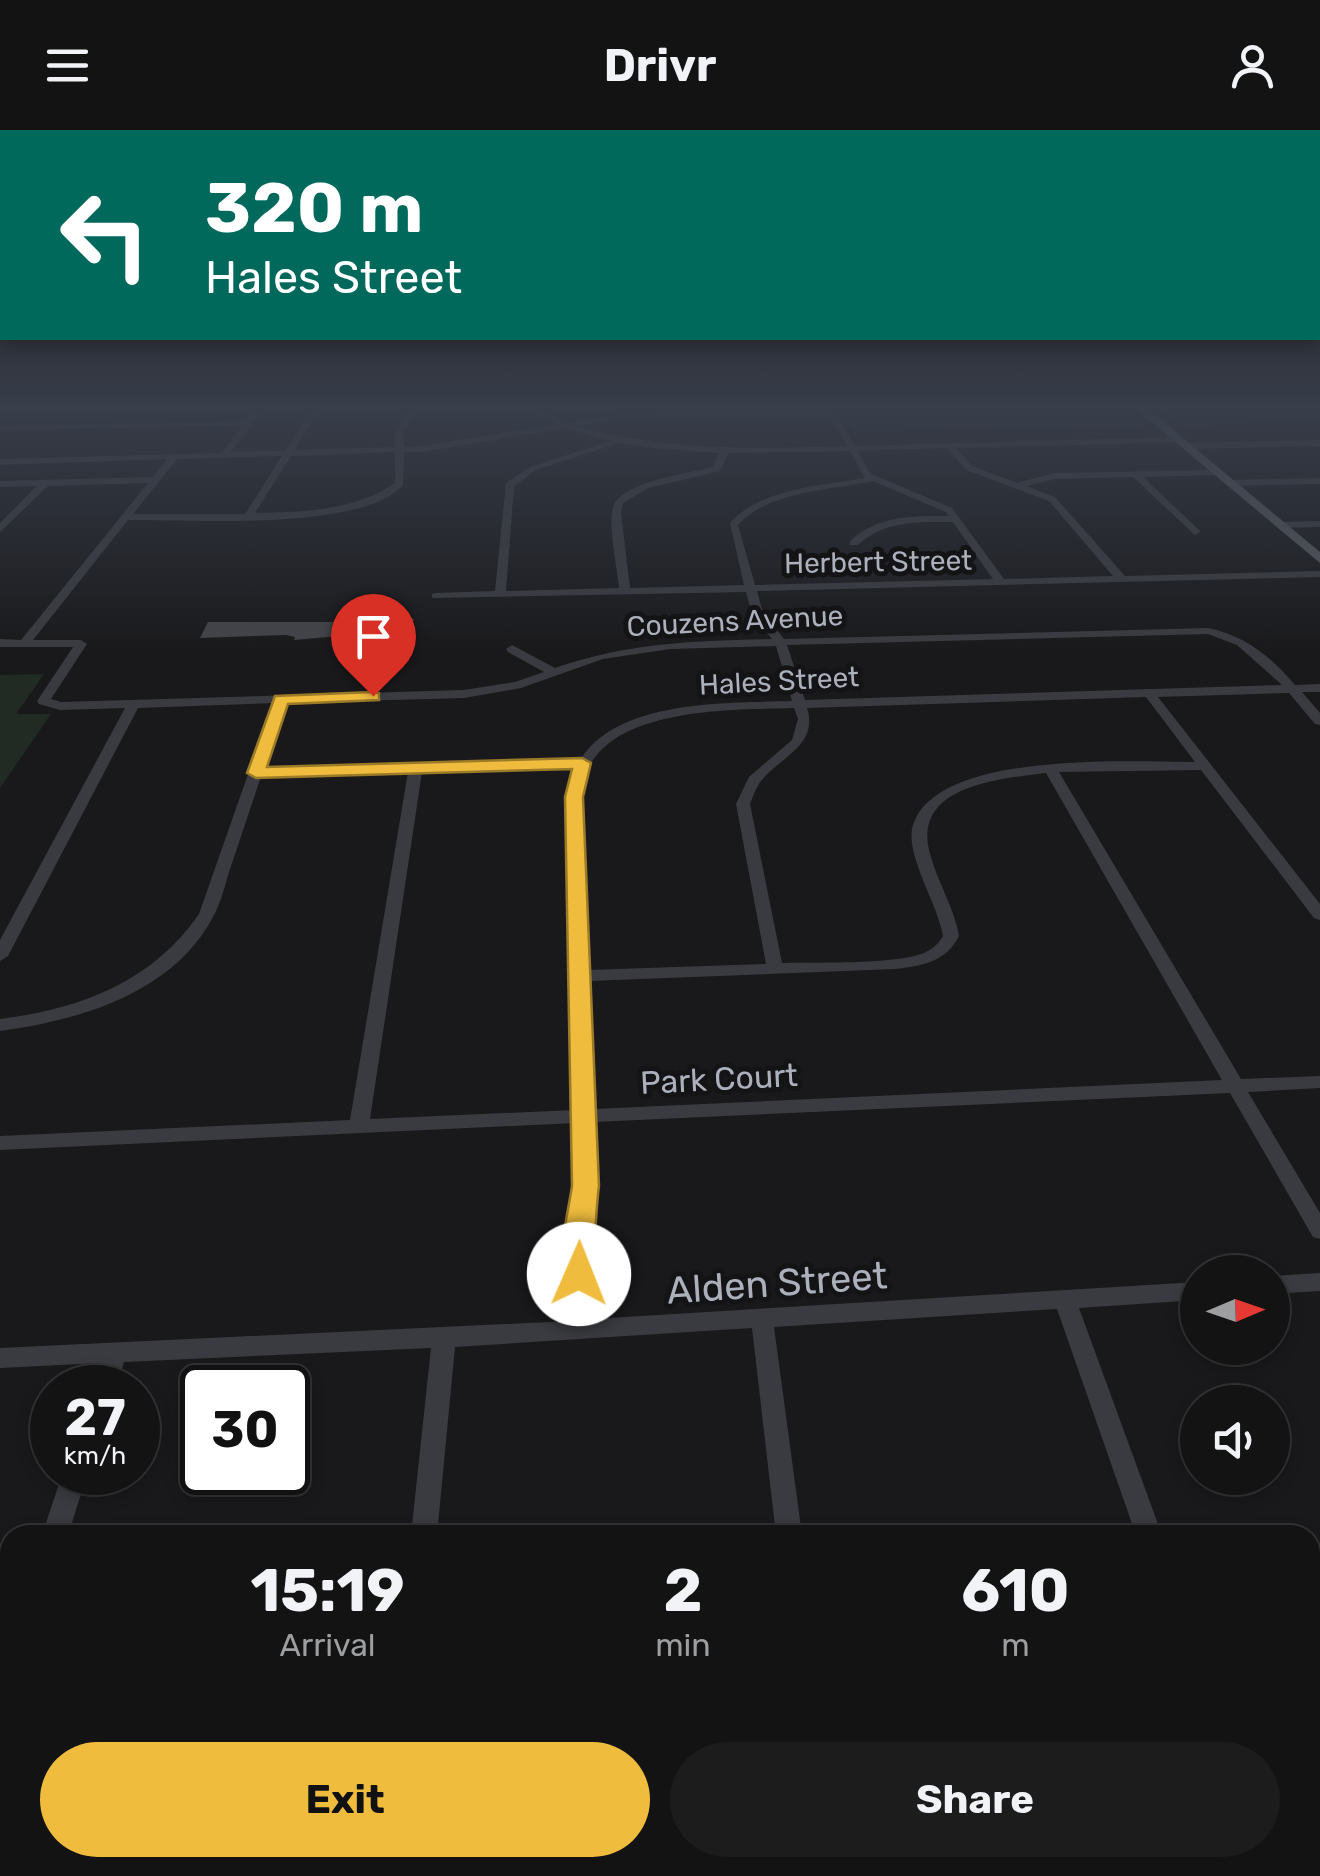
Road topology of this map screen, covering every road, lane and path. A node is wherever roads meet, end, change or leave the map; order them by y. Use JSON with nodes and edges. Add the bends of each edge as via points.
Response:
{"nodes":[{"id":1,"x":38,"y":490,"type":"edge"},
{"id":2,"x":148,"y":490,"type":"edge"},
{"id":3,"x":265,"y":490,"type":"edge"},
{"id":4,"x":392,"y":490,"type":"edge"},
{"id":5,"x":508,"y":490,"type":"edge"},
{"id":6,"x":638,"y":490,"type":"edge"},
{"id":7,"x":818,"y":490,"type":"edge"},
{"id":8,"x":901,"y":490,"type":"edge"},
{"id":9,"x":1031,"y":490,"type":"edge"},
{"id":10,"x":1152,"y":490,"type":"edge"},
{"id":11,"x":1238,"y":490,"type":"edge"},
{"id":12,"x":250,"y":515,"type":"junction"},
{"id":13,"x":126,"y":518,"type":"junction"},
{"id":14,"x":958,"y":520,"type":"junction"},
{"id":15,"x":1320,"y":524,"type":"edge"},
{"id":16,"x":1279,"y":526,"type":"junction"},
{"id":17,"x":0,"y":529,"type":"edge"},
{"id":18,"x":1195,"y":532,"type":"dead end"},
{"id":19,"x":854,"y":543,"type":"dead end"},
{"id":20,"x":1320,"y":559,"type":"edge"},
{"id":21,"x":1320,"y":574,"type":"edge"},
{"id":22,"x":1120,"y":578,"type":"junction"},
{"id":23,"x":1000,"y":582,"type":"junction"},
{"id":24,"x":750,"y":588,"type":"junction"},
{"id":25,"x":625,"y":591,"type":"junction"},
{"id":26,"x":500,"y":594,"type":"junction"},
{"id":27,"x":436,"y":596,"type":"dead end"},
{"id":28,"x":780,"y":641,"type":"junction"},
{"id":29,"x":26,"y":642,"type":"junction"},
{"id":30,"x":0,"y":643,"type":"edge"},
{"id":31,"x":512,"y":649,"type":"dead end"},
{"id":32,"x":552,"y":671,"type":"junction"},
{"id":33,"x":1320,"y":688,"type":"edge"},
{"id":34,"x":1290,"y":689,"type":"junction"},
{"id":35,"x":1149,"y":693,"type":"junction"},
{"id":36,"x":281,"y":699,"type":"junction"},
{"id":37,"x":133,"y":704,"type":"junction"},
{"id":38,"x":800,"y":704,"type":"junction"},
{"id":39,"x":1320,"y":721,"type":"edge"},
{"id":40,"x":582,"y":763,"type":"junction"},
{"id":41,"x":1206,"y":766,"type":"junction"},
{"id":42,"x":416,"y":767,"type":"junction"},
{"id":43,"x":1050,"y":770,"type":"junction"},
{"id":44,"x":256,"y":773,"type":"junction"},
{"id":45,"x":1320,"y":915,"type":"edge"},
{"id":46,"x":0,"y":956,"type":"edge"},
{"id":47,"x":775,"y":968,"type":"junction"},
{"id":48,"x":580,"y":976,"type":"junction"},
{"id":49,"x":0,"y":1025,"type":"edge"},
{"id":50,"x":1320,"y":1082,"type":"edge"},
{"id":51,"x":1234,"y":1086,"type":"junction"},
{"id":52,"x":584,"y":1116,"type":"junction"},
{"id":53,"x":359,"y":1126,"type":"junction"},
{"id":54,"x":0,"y":1143,"type":"edge"},
{"id":55,"x":1320,"y":1232,"type":"edge"},
{"id":56,"x":1320,"y":1282,"type":"edge"},
{"id":57,"x":1290,"y":1284,"type":"edge"},
{"id":58,"x":1180,"y":1292,"type":"edge"},
{"id":59,"x":1065,"y":1300,"type":"junction"},
{"id":60,"x":762,"y":1319,"type":"junction"},
{"id":61,"x":581,"y":1330,"type":"junction"},
{"id":62,"x":444,"y":1338,"type":"junction"},
{"id":63,"x":115,"y":1354,"type":"junction"},
{"id":64,"x":0,"y":1358,"type":"edge"},
{"id":65,"x":111,"y":1365,"type":"edge"},
{"id":66,"x":69,"y":1495,"type":"edge"},
{"id":67,"x":59,"y":1525,"type":"edge"},
{"id":68,"x":425,"y":1525,"type":"edge"},
{"id":69,"x":788,"y":1525,"type":"edge"},
{"id":70,"x":1144,"y":1525,"type":"edge"}],
"edges":[{"from":1,"to":17,"type":"street"},
{"from":2,"to":13,"type":"street"},
{"from":3,"to":12,"type":"street"},
{"from":4,"to":12,"type":"street","via":[[332,512]]},
{"from":5,"to":26,"type":"street"},
{"from":6,"to":25,"type":"street","via":[[619,502],[616,513]]},
{"from":7,"to":24,"type":"street","via":[[738,516],[732,529]]},
{"from":8,"to":14,"type":"street","via":[[942,506]]},
{"from":9,"to":22,"type":"street","via":[[1052,499]]},
{"from":10,"to":18,"type":"street"},
{"from":11,"to":16,"type":"main road"},
{"from":12,"to":13,"type":"street"},
{"from":13,"to":29,"type":"street"},
{"from":14,"to":19,"type":"street","via":[[883,524]]},
{"from":14,"to":23,"type":"street"},
{"from":15,"to":16,"type":"street"},
{"from":16,"to":20,"type":"main road"},
{"from":21,"to":22,"type":"street","name":"Herbert Street"},
{"from":22,"to":23,"type":"street","name":"Herbert Street"},
{"from":23,"to":24,"type":"street","name":"Herbert Street"},
{"from":24,"to":25,"type":"street","name":"Herbert Street"},
{"from":24,"to":28,"type":"street","via":[[758,614]]},
{"from":25,"to":26,"type":"street","name":"Herbert Street"},
{"from":26,"to":27,"type":"street","name":"Herbert Street"},
{"from":28,"to":32,"type":"street","name":"Couzens Avenue","via":[[646,648]]},
{"from":28,"to":34,"type":"street","name":"Couzens Avenue","via":[[1208,631],[1240,640]]},
{"from":28,"to":38,"type":"street"},
{"from":29,"to":30,"type":"street"},
{"from":29,"to":37,"type":"street","name":"Couzens Avenue","via":[[81,644],[45,696],[47,705]]},
{"from":31,"to":32,"type":"street"},
{"from":32,"to":36,"type":"street","name":"Couzens Avenue","via":[[484,692]]},
{"from":33,"to":34,"type":"street","name":"Hales Street"},
{"from":34,"to":35,"type":"street","name":"Hales Street"},
{"from":34,"to":39,"type":"street","name":"Couzens Avenue"},
{"from":35,"to":38,"type":"street","name":"Hales Street"},
{"from":35,"to":41,"type":"street"},
{"from":36,"to":37,"type":"street","name":"Couzens Avenue"},
{"from":36,"to":44,"type":"street"},
{"from":37,"to":46,"type":"street"},
{"from":38,"to":40,"type":"street","name":"Hales Street","via":[[658,716],[611,736]]},
{"from":38,"to":47,"type":"street","via":[[804,726],[798,742],[754,780],[743,804]]},
{"from":40,"to":42,"type":"street"},
{"from":40,"to":48,"type":"street","via":[[574,797]]},
{"from":41,"to":43,"type":"street"},
{"from":41,"to":45,"type":"street"},
{"from":42,"to":44,"type":"street"},
{"from":42,"to":53,"type":"street"},
{"from":43,"to":47,"type":"street","via":[[974,778],[942,792],[924,811],[920,843],[950,924],[947,947],[938,954],[895,964]]},
{"from":43,"to":51,"type":"street"},
{"from":44,"to":49,"type":"street","via":[[208,914],[178,954],[103,1001]]},
{"from":47,"to":48,"type":"street"},
{"from":48,"to":52,"type":"street"},
{"from":50,"to":51,"type":"street","name":"Park Court"},
{"from":51,"to":52,"type":"street","name":"Park Court"},
{"from":51,"to":55,"type":"street"},
{"from":52,"to":53,"type":"street","name":"Park Court"},
{"from":52,"to":61,"type":"street"},
{"from":53,"to":54,"type":"street","name":"Park Court"},
{"from":56,"to":57,"type":"street"},
{"from":58,"to":59,"type":"street","name":"Alden Street"},
{"from":59,"to":60,"type":"street","name":"Alden Street"},
{"from":59,"to":70,"type":"street"},
{"from":60,"to":61,"type":"street","name":"Alden Street"},
{"from":60,"to":69,"type":"street"},
{"from":61,"to":62,"type":"street","name":"Alden Street"},
{"from":62,"to":63,"type":"street","name":"Alden Street"},
{"from":62,"to":68,"type":"street"},
{"from":63,"to":64,"type":"street","name":"Alden Street"},
{"from":63,"to":65,"type":"street"},
{"from":66,"to":67,"type":"street"}]}
